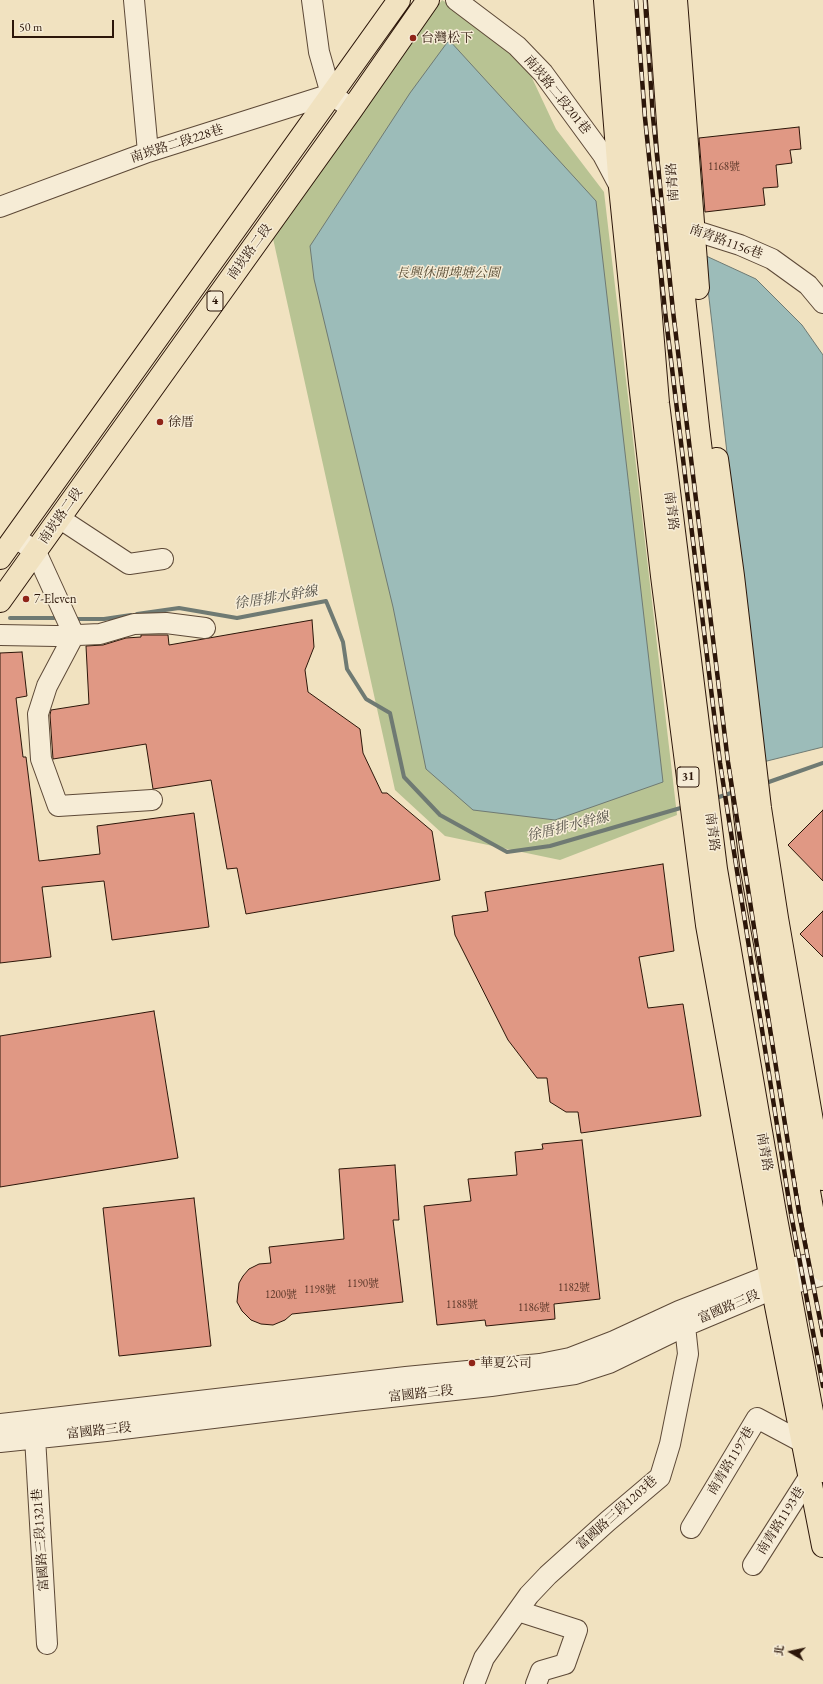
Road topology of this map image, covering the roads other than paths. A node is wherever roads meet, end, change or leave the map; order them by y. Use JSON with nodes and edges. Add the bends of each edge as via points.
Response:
{"nodes":[{"id":1,"x":134,"y":0,"type":"edge"},
{"id":2,"x":312,"y":0,"type":"edge"},
{"id":3,"x":399,"y":0,"type":"edge"},
{"id":4,"x":428,"y":0,"type":"edge"},
{"id":5,"x":456,"y":0,"type":"edge"},
{"id":6,"x":605,"y":0,"type":"edge"},
{"id":7,"x":624,"y":0,"type":"edge"},
{"id":8,"x":659,"y":0,"type":"edge"},
{"id":9,"x":676,"y":0,"type":"edge"},
{"id":10,"x":331,"y":94,"type":"junction"},
{"id":11,"x":352,"y":109,"type":"junction"},
{"id":12,"x":148,"y":152,"type":"junction"},
{"id":13,"x":620,"y":187,"type":"junction"},
{"id":14,"x":642,"y":203,"type":"junction"},
{"id":15,"x":0,"y":207,"type":"edge"},
{"id":16,"x":685,"y":228,"type":"junction"},
{"id":17,"x":823,"y":303,"type":"edge"},
{"id":18,"x":663,"y":449,"type":"junction"},
{"id":19,"x":705,"y":483,"type":"junction"},
{"id":20,"x":59,"y":518,"type":"junction"},
{"id":21,"x":656,"y":521,"type":"junction"},
{"id":22,"x":727,"y":529,"type":"junction"},
{"id":23,"x":15,"y":537,"type":"junction"},
{"id":24,"x":36,"y":552,"type":"junction"},
{"id":25,"x":0,"y":558,"type":"edge"},
{"id":26,"x":163,"y":559,"type":"dead end"},
{"id":27,"x":0,"y":601,"type":"edge"},
{"id":28,"x":205,"y":628,"type":"dead end"},
{"id":29,"x":0,"y":635,"type":"edge"},
{"id":30,"x":74,"y":635,"type":"junction"},
{"id":31,"x":152,"y":800,"type":"dead end"},
{"id":32,"x":769,"y":862,"type":"junction"},
{"id":33,"x":763,"y":933,"type":"junction"},
{"id":34,"x":746,"y":1146,"type":"junction"},
{"id":35,"x":823,"y":1182,"type":"edge"},
{"id":36,"x":775,"y":1213,"type":"junction"},
{"id":37,"x":823,"y":1267,"type":"edge"},
{"id":38,"x":779,"y":1279,"type":"junction"},
{"id":39,"x":682,"y":1318,"type":"junction"},
{"id":40,"x":105,"y":1422,"type":"junction"},
{"id":41,"x":0,"y":1424,"type":"edge"},
{"id":42,"x":35,"y":1437,"type":"junction"},
{"id":43,"x":0,"y":1442,"type":"edge"},
{"id":44,"x":802,"y":1442,"type":"junction"},
{"id":45,"x":816,"y":1474,"type":"edge"},
{"id":46,"x":691,"y":1528,"type":"dead end"},
{"id":47,"x":823,"y":1546,"type":"edge"},
{"id":48,"x":753,"y":1565,"type":"dead end"},
{"id":49,"x":518,"y":1611,"type":"junction"},
{"id":50,"x":47,"y":1644,"type":"dead end"},
{"id":51,"x":474,"y":1684,"type":"edge"},
{"id":52,"x":536,"y":1684,"type":"edge"}],
"edges":[{"from":1,"to":12,"type":"street"},
{"from":2,"to":10,"type":"street","via":[[319,52]]},
{"from":3,"to":10,"type":"main road","name":"南崁路二段","number":"4"},
{"from":4,"to":11,"type":"main road","name":"南崁路二段","number":"4"},
{"from":5,"to":13,"type":"street","name":"南崁路二段201巷","via":[[517,46],[543,73],[603,154]]},
{"from":6,"to":13,"type":"main road","number":"31"},
{"from":7,"to":14,"type":"main road","name":"南青路","number":"31"},
{"from":8,"to":16,"type":"main road","name":"南青路"},
{"from":9,"to":16,"type":"main road"},
{"from":10,"to":11,"type":"street"},
{"from":10,"to":12,"type":"street","name":"南崁路二段228巷"},
{"from":10,"to":23,"type":"main road","name":"南崁路二段","number":"4"},
{"from":11,"to":20,"type":"main road","name":"南崁路二段","number":"4"},
{"from":12,"to":15,"type":"street","name":"南崁路二段228巷"},
{"from":13,"to":14,"type":"street","name":"南崁路二段201巷"},
{"from":13,"to":21,"type":"main road","number":"31"},
{"from":14,"to":16,"type":"street","name":"南青路1156巷"},
{"from":14,"to":18,"type":"main road","name":"南青路","number":"31"},
{"from":16,"to":17,"type":"street","name":"南青路1156巷","via":[[740,245],[772,260],[808,286]]},
{"from":16,"to":19,"type":"main road","name":"南青路"},
{"from":16,"to":22,"type":"main road"},
{"from":18,"to":21,"type":"main road","name":"南青路"},
{"from":18,"to":36,"type":"main road","name":"南青路","number":"31","via":[[716,869]]},
{"from":19,"to":22,"type":"main road","name":"南青路"},
{"from":19,"to":33,"type":"main road","name":"南青路","via":[[751,865]]},
{"from":20,"to":24,"type":"main road","name":"南崁路二段","number":"4"},
{"from":20,"to":26,"type":"street","via":[[129,564]]},
{"from":21,"to":34,"type":"main road","number":"31","via":[[707,925]]},
{"from":22,"to":32,"type":"main road","via":[[760,808]]},
{"from":23,"to":24,"type":"street"},
{"from":23,"to":25,"type":"main road","name":"南崁路二段","number":"4"},
{"from":24,"to":27,"type":"main road","name":"南崁路二段","number":"4"},
{"from":24,"to":30,"type":"street"},
{"from":28,"to":30,"type":"street","via":[[166,623],[134,624],[100,634]]},
{"from":29,"to":30,"type":"street"},
{"from":30,"to":31,"type":"street","via":[[47,686],[38,714],[41,759],[58,806]]},
{"from":32,"to":33,"type":"main road","name":"南青路"},
{"from":32,"to":35,"type":"main road"},
{"from":33,"to":37,"type":"main road","name":"南青路"},
{"from":34,"to":36,"type":"main road","name":"南青路"},
{"from":34,"to":38,"type":"main road","number":"31"},
{"from":36,"to":38,"type":"main road","name":"南青路","number":"31"},
{"from":37,"to":38,"type":"street","name":"富國路三段"},
{"from":38,"to":39,"type":"street","name":"富國路三段"},
{"from":38,"to":44,"type":"main road","number":"31"},
{"from":38,"to":45,"type":"main road","name":"南青路","number":"31"},
{"from":39,"to":40,"type":"street","name":"富國路三段","via":[[609,1363],[575,1374],[491,1386],[408,1386]]},
{"from":39,"to":49,"type":"street","name":"富國路三段1203巷","via":[[688,1354],[670,1444],[660,1477],[548,1575]]},
{"from":40,"to":41,"type":"street","name":"富國路三段"},
{"from":40,"to":42,"type":"street","name":"富國路三段"},
{"from":42,"to":43,"type":"street","name":"富國路三段"},
{"from":42,"to":50,"type":"street","name":"富國路三段1321巷"},
{"from":44,"to":45,"type":"main road","number":"31"},
{"from":44,"to":46,"type":"street","name":"南青路1197巷","via":[[757,1418]]},
{"from":45,"to":47,"type":"main road","number":"31"},
{"from":45,"to":48,"type":"street","name":"南青路1193巷"},
{"from":49,"to":51,"type":"street","name":"富國路三段1203巷","via":[[484,1658]]},
{"from":49,"to":52,"type":"street","via":[[577,1630],[565,1664],[541,1671]]}]}
